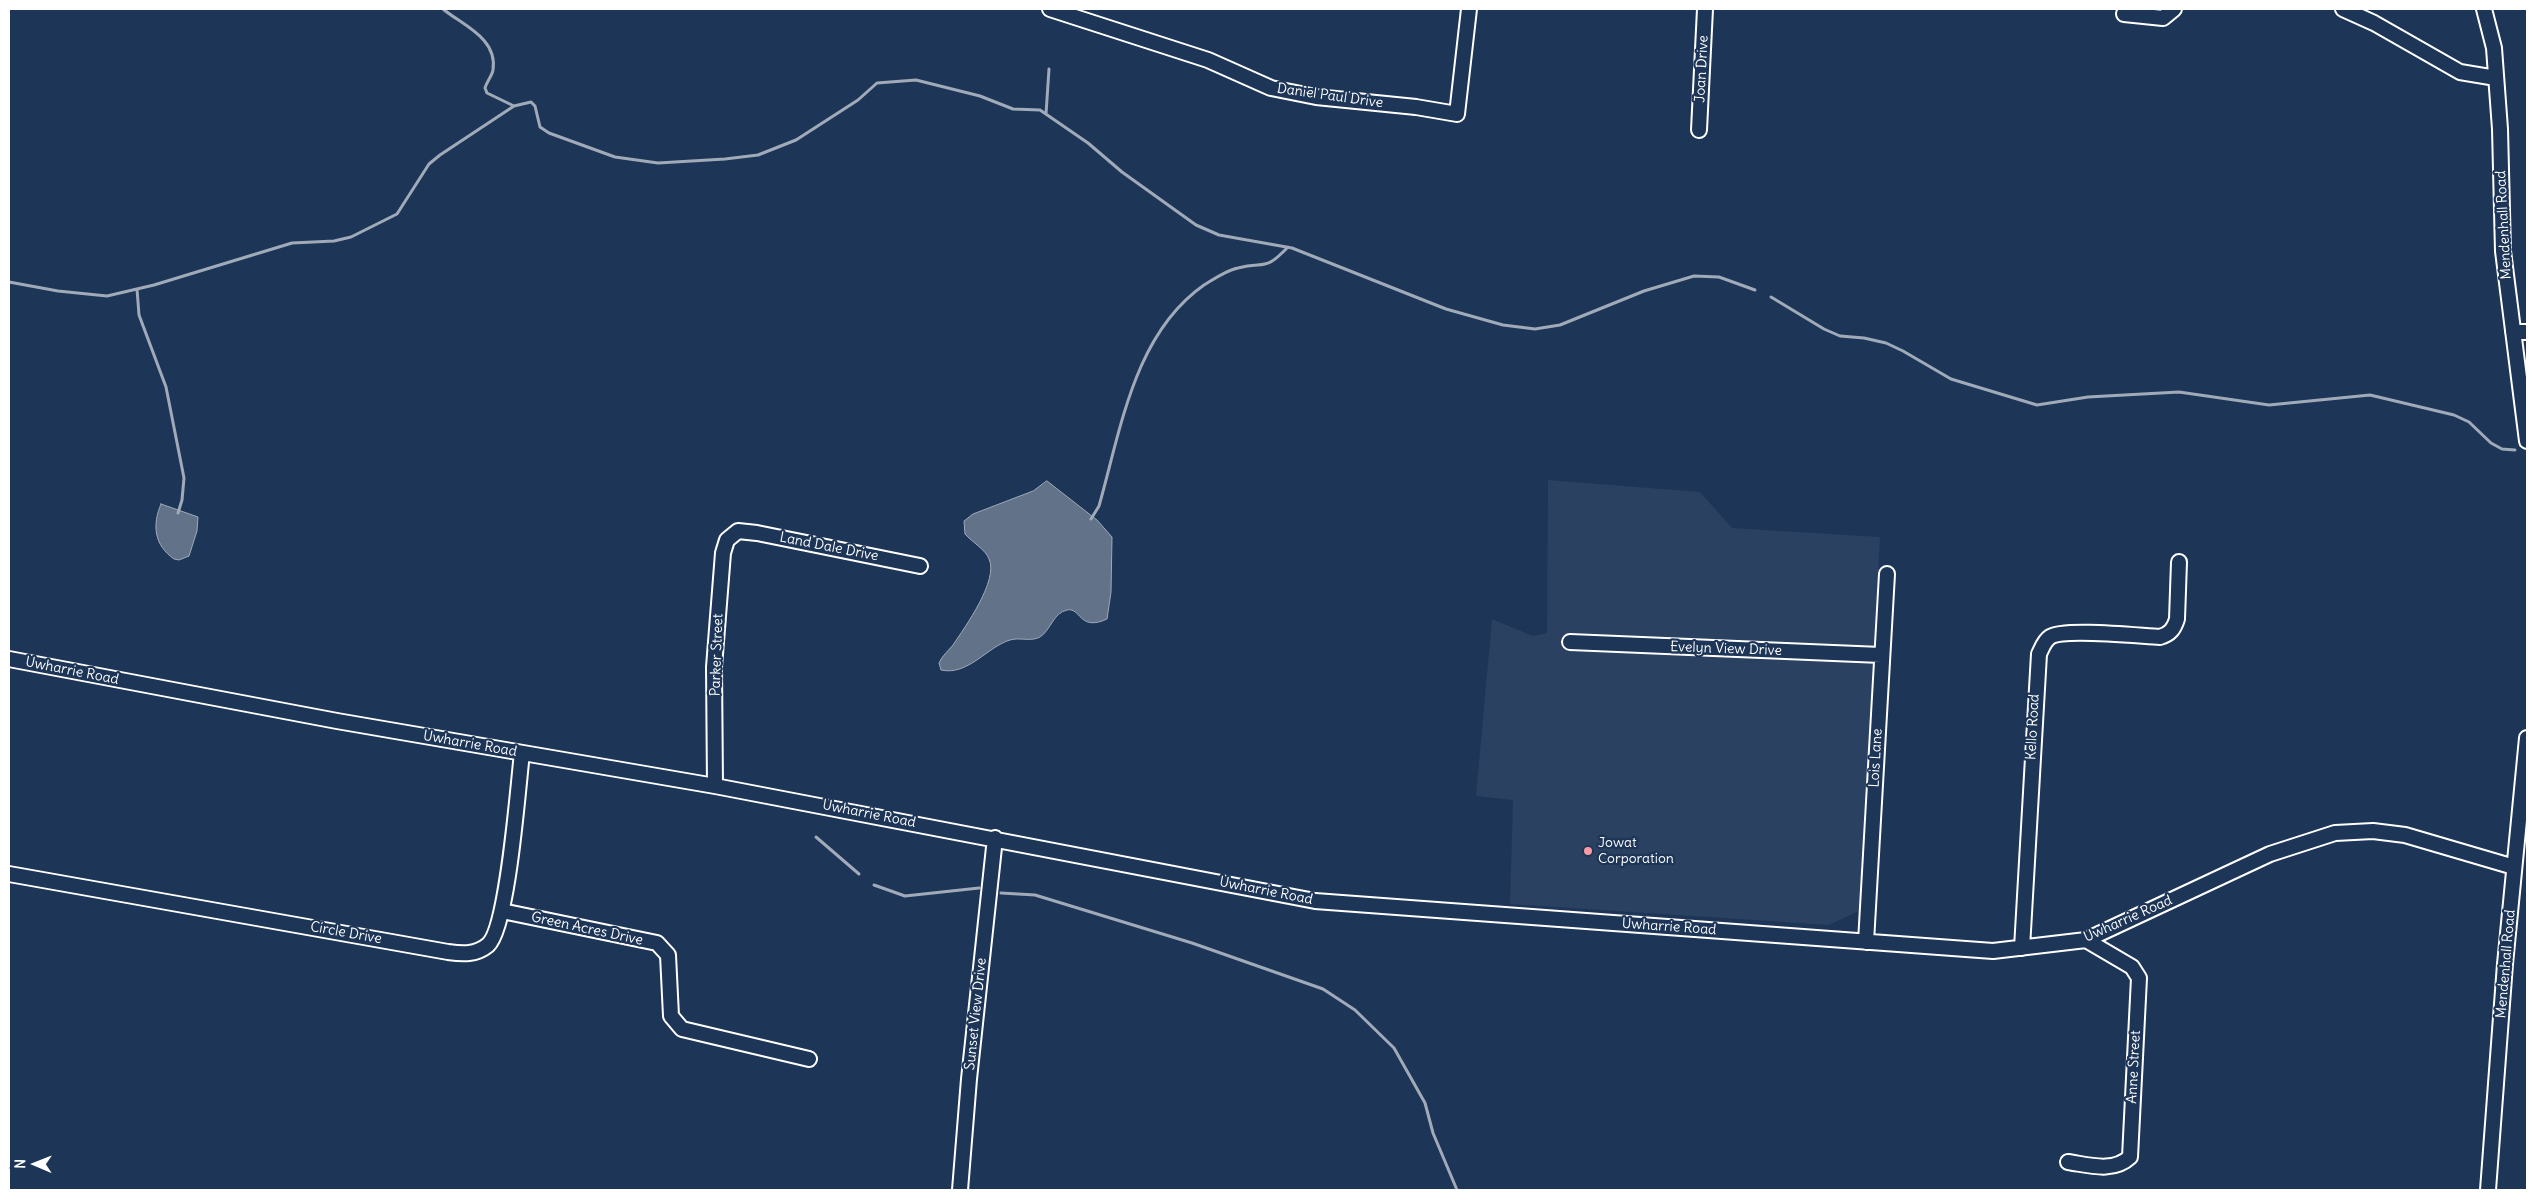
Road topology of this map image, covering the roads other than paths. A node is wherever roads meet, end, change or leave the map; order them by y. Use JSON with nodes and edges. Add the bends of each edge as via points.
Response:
{"nodes":[{"id":1,"x":1050,"y":9,"type":"edge"},
{"id":2,"x":1469,"y":9,"type":"edge"},
{"id":3,"x":1705,"y":9,"type":"edge"},
{"id":4,"x":2174,"y":9,"type":"edge"},
{"id":5,"x":2343,"y":9,"type":"edge"},
{"id":6,"x":2484,"y":9,"type":"edge"},
{"id":7,"x":2124,"y":14,"type":"dead end"},
{"id":8,"x":2496,"y":78,"type":"junction"},
{"id":9,"x":1699,"y":130,"type":"dead end"},
{"id":10,"x":2513,"y":332,"type":"junction"},
{"id":11,"x":2527,"y":332,"type":"edge"},
{"id":12,"x":2527,"y":441,"type":"edge"},
{"id":13,"x":738,"y":531,"type":"joint"},
{"id":14,"x":2179,"y":562,"type":"dead end"},
{"id":15,"x":920,"y":566,"type":"dead end"},
{"id":16,"x":1888,"y":574,"type":"dead end"},
{"id":17,"x":1570,"y":642,"type":"dead end"},
{"id":18,"x":1881,"y":655,"type":"junction"},
{"id":19,"x":9,"y":659,"type":"edge"},
{"id":20,"x":2527,"y":738,"type":"edge"},
{"id":21,"x":522,"y":753,"type":"junction"},
{"id":22,"x":715,"y":786,"type":"junction"},
{"id":23,"x":995,"y":838,"type":"junction"},
{"id":24,"x":2522,"y":849,"type":"edge"},
{"id":25,"x":2514,"y":867,"type":"junction"},
{"id":26,"x":9,"y":874,"type":"edge"},
{"id":27,"x":502,"y":911,"type":"junction"},
{"id":28,"x":2086,"y":940,"type":"junction"},
{"id":29,"x":1866,"y":942,"type":"junction"},
{"id":30,"x":2022,"y":948,"type":"junction"},
{"id":31,"x":809,"y":1059,"type":"dead end"},
{"id":32,"x":2068,"y":1162,"type":"dead end"},
{"id":33,"x":960,"y":1190,"type":"edge"},
{"id":34,"x":2488,"y":1190,"type":"edge"}],
"edges":[{"from":1,"to":2,"type":"street","name":"Daniel Paul Drive","via":[[1208,60],[1271,88],[1457,114]]},
{"from":3,"to":9,"type":"street","name":"Joan Drive"},
{"from":4,"to":7,"type":"street","via":[[2163,18]]},
{"from":5,"to":8,"type":"street","via":[[2460,72]]},
{"from":6,"to":8,"type":"street","name":"Mendenhall Road","via":[[2494,48]]},
{"from":8,"to":10,"type":"street","name":"Mendenhall Road","via":[[2503,251]]},
{"from":10,"to":11,"type":"street"},
{"from":10,"to":12,"type":"street","name":"Mendenhall Road"},
{"from":13,"to":15,"type":"street","name":"Land Dale Drive"},
{"from":13,"to":22,"type":"street","name":"Parker Street","via":[[727,540],[723,553],[714,667]]},
{"from":14,"to":30,"type":"street","name":"Kello Road","via":[[2174,628],[2160,637],[2055,635],[2048,638],[2039,654]]},
{"from":16,"to":18,"type":"street","name":"Lois Lane"},
{"from":17,"to":18,"type":"street","name":"Evelyn View Drive"},
{"from":18,"to":29,"type":"street","name":"Lois Lane"},
{"from":19,"to":21,"type":"street","name":"Uwharrie Road"},
{"from":20,"to":24,"type":"street","name":"Mendenhall Road"},
{"from":21,"to":22,"type":"street","name":"Uwharrie Road"},
{"from":21,"to":27,"type":"street","name":"Circle Drive"},
{"from":22,"to":23,"type":"street","name":"Uwharrie Road"},
{"from":23,"to":29,"type":"street","name":"Uwharrie Road","via":[[1315,901]]},
{"from":23,"to":33,"type":"street","name":"Sunset View Drive"},
{"from":24,"to":25,"type":"street","name":"Mendenhall Road"},
{"from":25,"to":28,"type":"street","name":"Uwharrie Road","via":[[2405,835],[2373,831],[2336,833],[2270,854]]},
{"from":25,"to":34,"type":"street","name":"Mendenhall Road"},
{"from":26,"to":27,"type":"street","name":"Circle Drive","via":[[464,954],[477,952],[488,944],[494,937]]},
{"from":27,"to":31,"type":"street","name":"Green Acres Drive","via":[[657,943],[668,955],[671,1016],[682,1029]]},
{"from":28,"to":30,"type":"street","name":"Uwharrie Road"},
{"from":28,"to":32,"type":"street","name":"Anne Street","via":[[2132,967],[2138,978],[2130,1157],[2122,1165],[2109,1167]]},
{"from":29,"to":30,"type":"street","name":"Uwharrie Road","via":[[1993,951]]}]}
